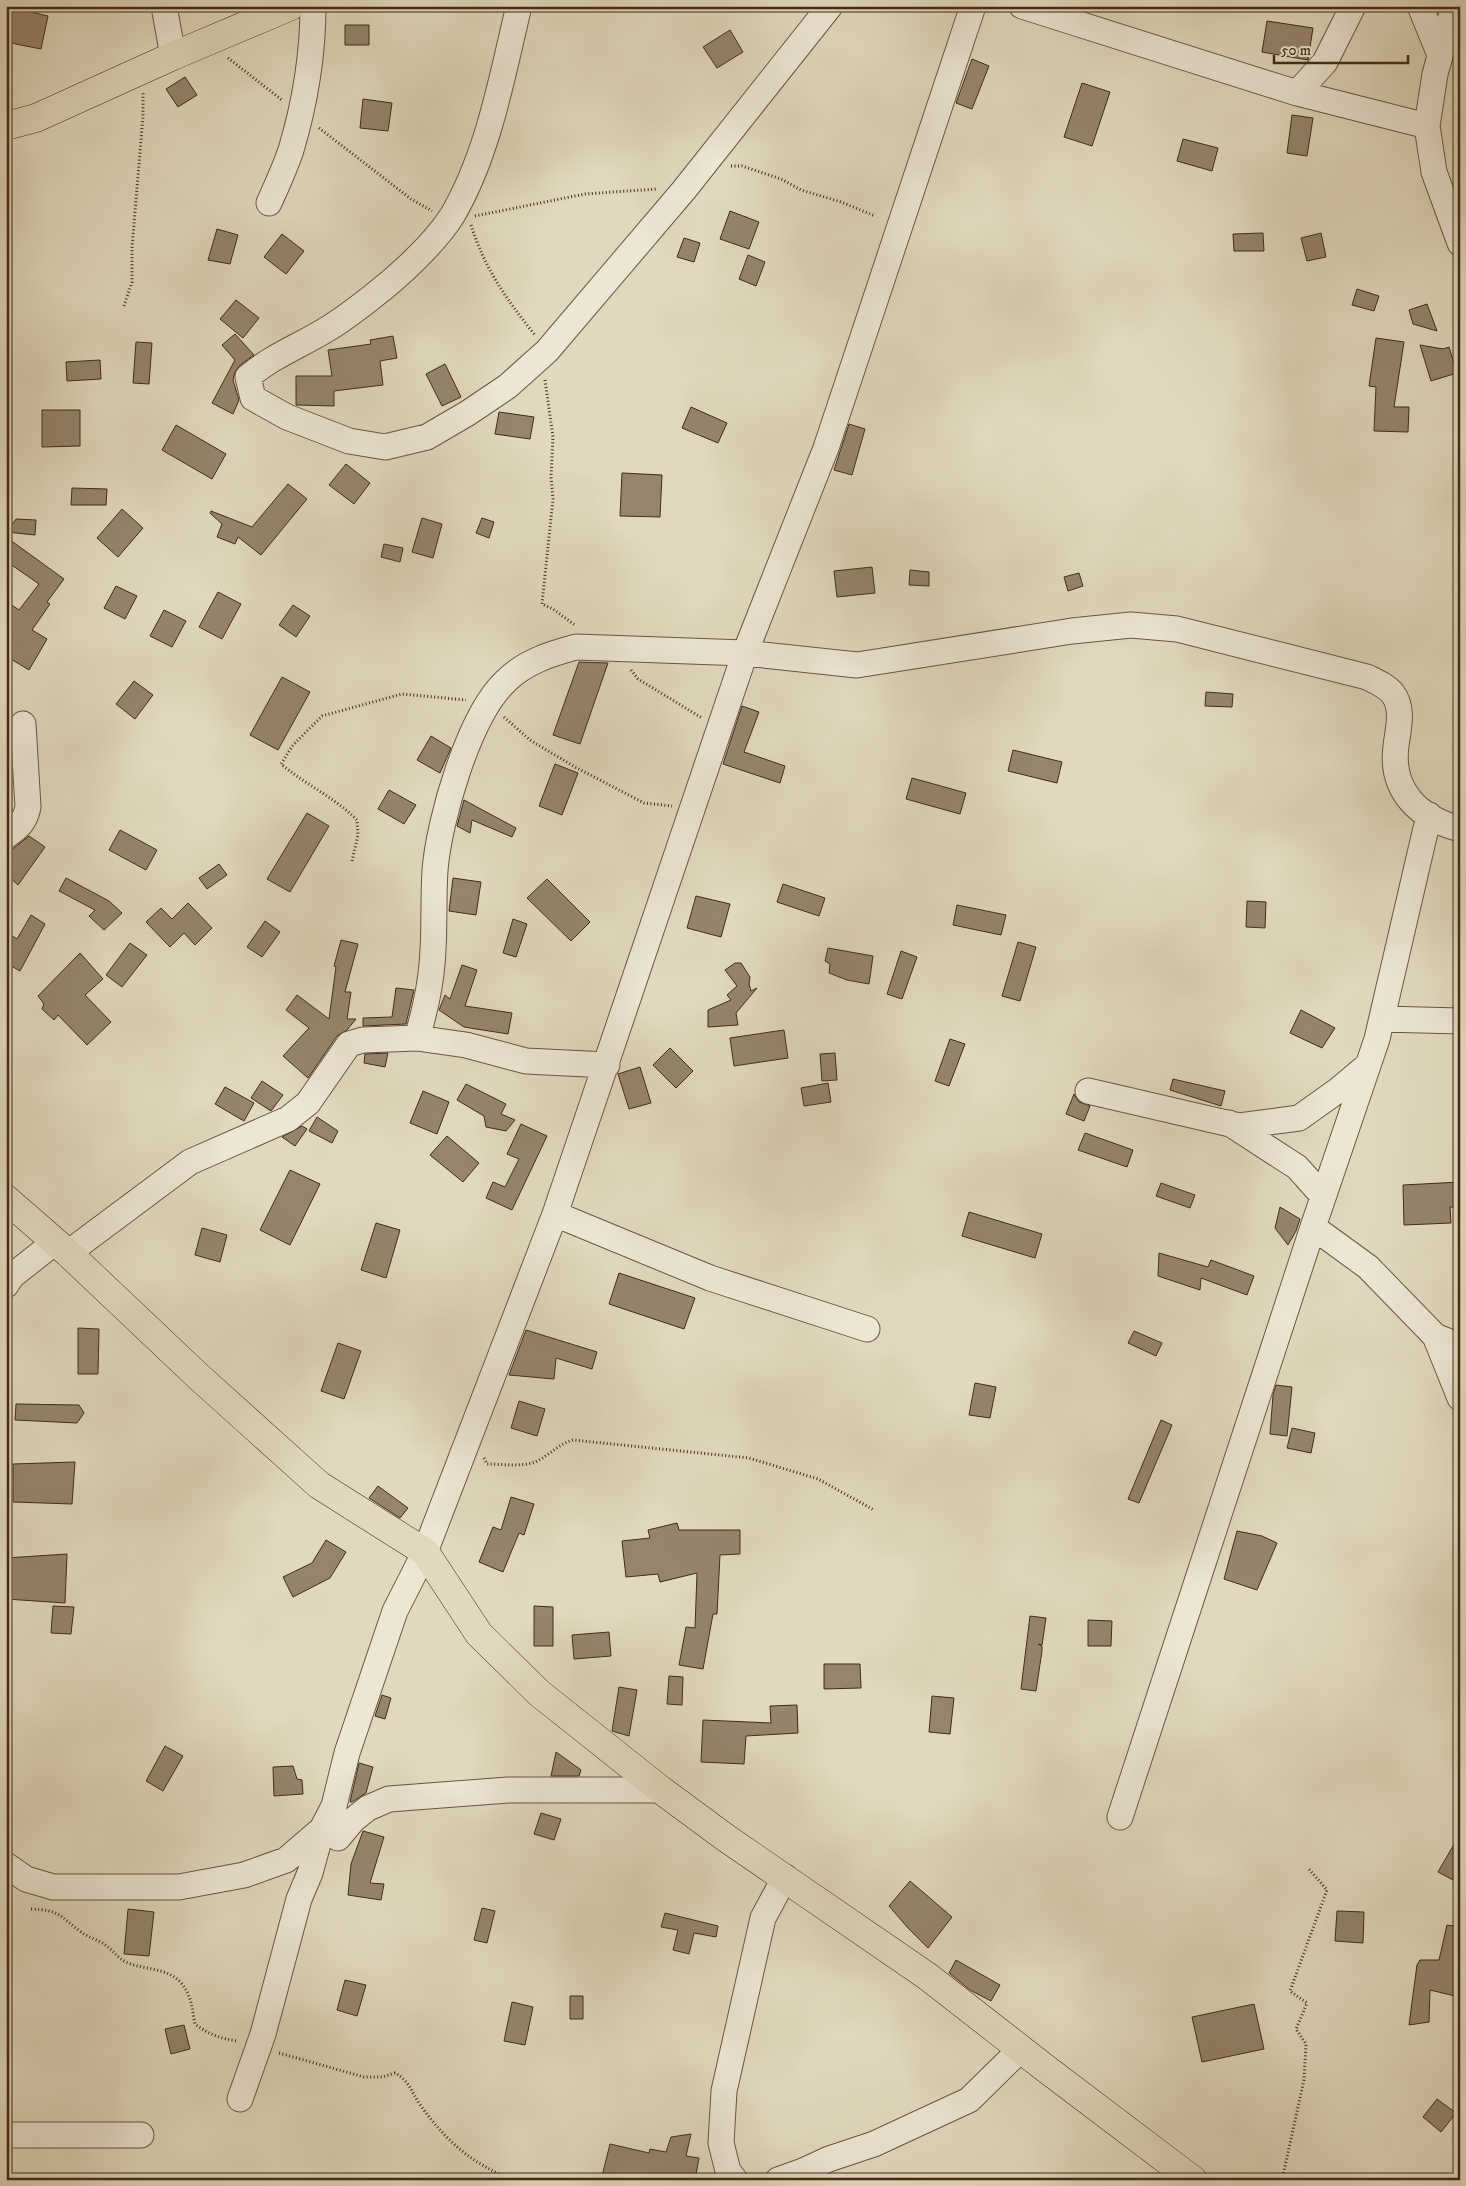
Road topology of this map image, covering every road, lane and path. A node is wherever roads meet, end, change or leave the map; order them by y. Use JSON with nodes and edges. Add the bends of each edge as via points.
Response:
{"nodes":[{"id":1,"x":164,"y":6,"type":"edge"},
{"id":2,"x":291,"y":6,"type":"edge"},
{"id":3,"x":313,"y":6,"type":"edge"},
{"id":4,"x":519,"y":6,"type":"edge"},
{"id":5,"x":830,"y":6,"type":"edge"},
{"id":6,"x":972,"y":6,"type":"edge"},
{"id":7,"x":1022,"y":6,"type":"edge"},
{"id":8,"x":1353,"y":6,"type":"edge"},
{"id":9,"x":1420,"y":6,"type":"edge"},
{"id":10,"x":1454,"y":6,"type":"edge"},
{"id":11,"x":206,"y":42,"type":"junction"},
{"id":12,"x":1440,"y":55,"type":"junction"},
{"id":13,"x":173,"y":56,"type":"junction"},
{"id":14,"x":138,"y":72,"type":"junction"},
{"id":15,"x":1297,"y":93,"type":"junction"},
{"id":16,"x":300,"y":112,"type":"junction"},
{"id":17,"x":6,"y":126,"type":"edge"},
{"id":18,"x":1427,"y":126,"type":"junction"},
{"id":19,"x":703,"y":165,"type":"junction"},
{"id":20,"x":659,"y":189,"type":"dead end"},
{"id":21,"x":269,"y":203,"type":"dead end"},
{"id":22,"x":875,"y":216,"type":"dead end"},
{"id":23,"x":451,"y":217,"type":"junction"},
{"id":24,"x":1460,"y":243,"type":"edge"},
{"id":25,"x":124,"y":306,"type":"dead end"},
{"id":26,"x":547,"y":351,"type":"junction"},
{"id":27,"x":579,"y":629,"type":"dead end"},
{"id":28,"x":610,"y":649,"type":"junction"},
{"id":29,"x":745,"y":653,"type":"junction"},
{"id":30,"x":728,"y":705,"type":"junction"},
{"id":31,"x":23,"y":724,"type":"dead end"},
{"id":32,"x":1429,"y":815,"type":"junction"},
{"id":33,"x":1460,"y":828,"type":"edge"},
{"id":34,"x":6,"y":836,"type":"edge"},
{"id":35,"x":1382,"y":1019,"type":"junction"},
{"id":36,"x":1460,"y":1021,"type":"edge"},
{"id":37,"x":417,"y":1038,"type":"junction"},
{"id":38,"x":607,"y":1065,"type":"junction"},
{"id":39,"x":1368,"y":1065,"type":"junction"},
{"id":40,"x":1088,"y":1091,"type":"dead end"},
{"id":41,"x":1228,"y":1123,"type":"junction"},
{"id":42,"x":1323,"y":1196,"type":"junction"},
{"id":43,"x":6,"y":1199,"type":"edge"},
{"id":44,"x":556,"y":1214,"type":"junction"},
{"id":45,"x":1313,"y":1227,"type":"junction"},
{"id":46,"x":62,"y":1248,"type":"junction"},
{"id":47,"x":6,"y":1286,"type":"edge"},
{"id":48,"x":867,"y":1329,"type":"dead end"},
{"id":49,"x":1435,"y":1336,"type":"junction"},
{"id":50,"x":1460,"y":1346,"type":"edge"},
{"id":51,"x":1460,"y":1398,"type":"edge"},
{"id":52,"x":471,"y":1427,"type":"junction"},
{"id":53,"x":874,"y":1510,"type":"dead end"},
{"id":54,"x":425,"y":1552,"type":"junction"},
{"id":55,"x":661,"y":1790,"type":"junction"},
{"id":56,"x":1120,"y":1817,"type":"dead end"},
{"id":57,"x":322,"y":1829,"type":"junction"},
{"id":58,"x":6,"y":1865,"type":"edge"},
{"id":59,"x":1308,"y":1868,"type":"dead end"},
{"id":60,"x":784,"y":1877,"type":"junction"},
{"id":61,"x":1021,"y":2049,"type":"junction"},
{"id":62,"x":240,"y":2099,"type":"dead end"},
{"id":63,"x":6,"y":2135,"type":"edge"},
{"id":64,"x":141,"y":2135,"type":"dead end"},
{"id":65,"x":451,"y":2143,"type":"dead end"},
{"id":66,"x":733,"y":2179,"type":"edge"},
{"id":67,"x":512,"y":2180,"type":"edge"},
{"id":68,"x":778,"y":2180,"type":"edge"},
{"id":69,"x":1193,"y":2180,"type":"edge"},
{"id":70,"x":1282,"y":2180,"type":"edge"}],
"edges":[{"from":1,"to":13,"type":"street"},
{"from":2,"to":11,"type":"main road"},
{"from":3,"to":16,"type":"street","via":[[313,46]]},
{"from":4,"to":23,"type":"street","via":[[495,105],[473,175]]},
{"from":5,"to":19,"type":"street"},
{"from":6,"to":29,"type":"street","via":[[826,448]]},
{"from":7,"to":15,"type":"street"},
{"from":8,"to":15,"type":"street","via":[[1325,62]]},
{"from":9,"to":12,"type":"street"},
{"from":10,"to":12,"type":"street"},
{"from":11,"to":13,"type":"main road"},
{"from":11,"to":16,"type":"path"},
{"from":12,"to":18,"type":"street"},
{"from":13,"to":14,"type":"main road"},
{"from":14,"to":17,"type":"main road","via":[[36,118]]},
{"from":14,"to":25,"type":"path","via":[[144,110],[132,282]]},
{"from":15,"to":18,"type":"street"},
{"from":16,"to":21,"type":"street","via":[[291,150]]},
{"from":16,"to":23,"type":"path","via":[[410,199]]},
{"from":18,"to":24,"type":"street","via":[[1434,172]]},
{"from":19,"to":22,"type":"path","via":[[742,166]]},
{"from":19,"to":26,"type":"street"},
{"from":20,"to":26,"type":"path","via":[[585,194],[468,217],[480,253],[495,280]]},
{"from":23,"to":26,"type":"street","via":[[413,262],[372,297],[329,328],[260,366],[248,377],[253,398],[287,418],[340,437],[385,448],[427,437],[468,413],[508,386]]},
{"from":26,"to":27,"type":"path","via":[[545,379],[553,437],[552,499],[542,604]]},
{"from":28,"to":29,"type":"street"},
{"from":28,"to":30,"type":"path","via":[[638,680],[712,722]]},
{"from":28,"to":37,"type":"street","via":[[576,647],[552,653],[525,666],[505,681],[488,702],[460,763],[440,837],[435,870],[430,981]]},
{"from":29,"to":30,"type":"street"},
{"from":29,"to":32,"type":"street","via":[[857,665],[1131,624],[1177,629],[1367,677],[1382,684],[1393,694],[1398,707],[1400,723],[1395,768],[1400,787],[1417,809]]},
{"from":30,"to":38,"type":"street"},
{"from":31,"to":34,"type":"street","via":[[28,808],[26,819]]},
{"from":32,"to":33,"type":"street"},
{"from":32,"to":35,"type":"street"},
{"from":35,"to":36,"type":"street"},
{"from":35,"to":39,"type":"street"},
{"from":37,"to":38,"type":"street","via":[[466,1045],[526,1061]]},
{"from":37,"to":46,"type":"street","via":[[363,1040],[349,1044],[308,1103],[288,1119],[190,1162]]},
{"from":38,"to":44,"type":"street"},
{"from":39,"to":41,"type":"street","via":[[1299,1118],[1239,1126]]},
{"from":39,"to":42,"type":"street"},
{"from":40,"to":41,"type":"street"},
{"from":41,"to":42,"type":"street","via":[[1297,1167]]},
{"from":42,"to":45,"type":"street"},
{"from":43,"to":46,"type":"main road"},
{"from":44,"to":48,"type":"street","via":[[710,1278]]},
{"from":44,"to":52,"type":"street"},
{"from":45,"to":49,"type":"street","via":[[1368,1267]]},
{"from":45,"to":56,"type":"street"},
{"from":46,"to":47,"type":"street","via":[[12,1276]]},
{"from":46,"to":54,"type":"main road","via":[[319,1485]]},
{"from":49,"to":50,"type":"street"},
{"from":49,"to":51,"type":"street"},
{"from":52,"to":53,"type":"path","via":[[487,1464],[535,1462],[562,1443],[573,1440],[713,1453],[749,1458],[818,1479]]},
{"from":52,"to":54,"type":"street"},
{"from":54,"to":55,"type":"main road","via":[[478,1634],[540,1694]]},
{"from":54,"to":57,"type":"street","via":[[395,1612],[347,1753],[334,1806]]},
{"from":55,"to":57,"type":"street","via":[[508,1790],[389,1799],[368,1808],[338,1838]]},
{"from":55,"to":60,"type":"main road"},
{"from":57,"to":58,"type":"street","via":[[286,1860],[244,1875],[178,1887],[53,1887],[26,1878]]},
{"from":57,"to":62,"type":"street","via":[[310,1874],[298,1899],[263,2034]]},
{"from":59,"to":70,"type":"path","via":[[1327,1890],[1290,1991],[1307,2003],[1296,2029],[1306,2044],[1304,2080]]},
{"from":60,"to":61,"type":"main road","via":[[927,1976]]},
{"from":60,"to":66,"type":"street","via":[[762,1918],[724,2091],[721,2143]]},
{"from":61,"to":68,"type":"street","via":[[969,2100],[874,2144]]},
{"from":61,"to":69,"type":"main road"},
{"from":63,"to":64,"type":"street"},
{"from":65,"to":67,"type":"path","via":[[492,2172]]}]}
